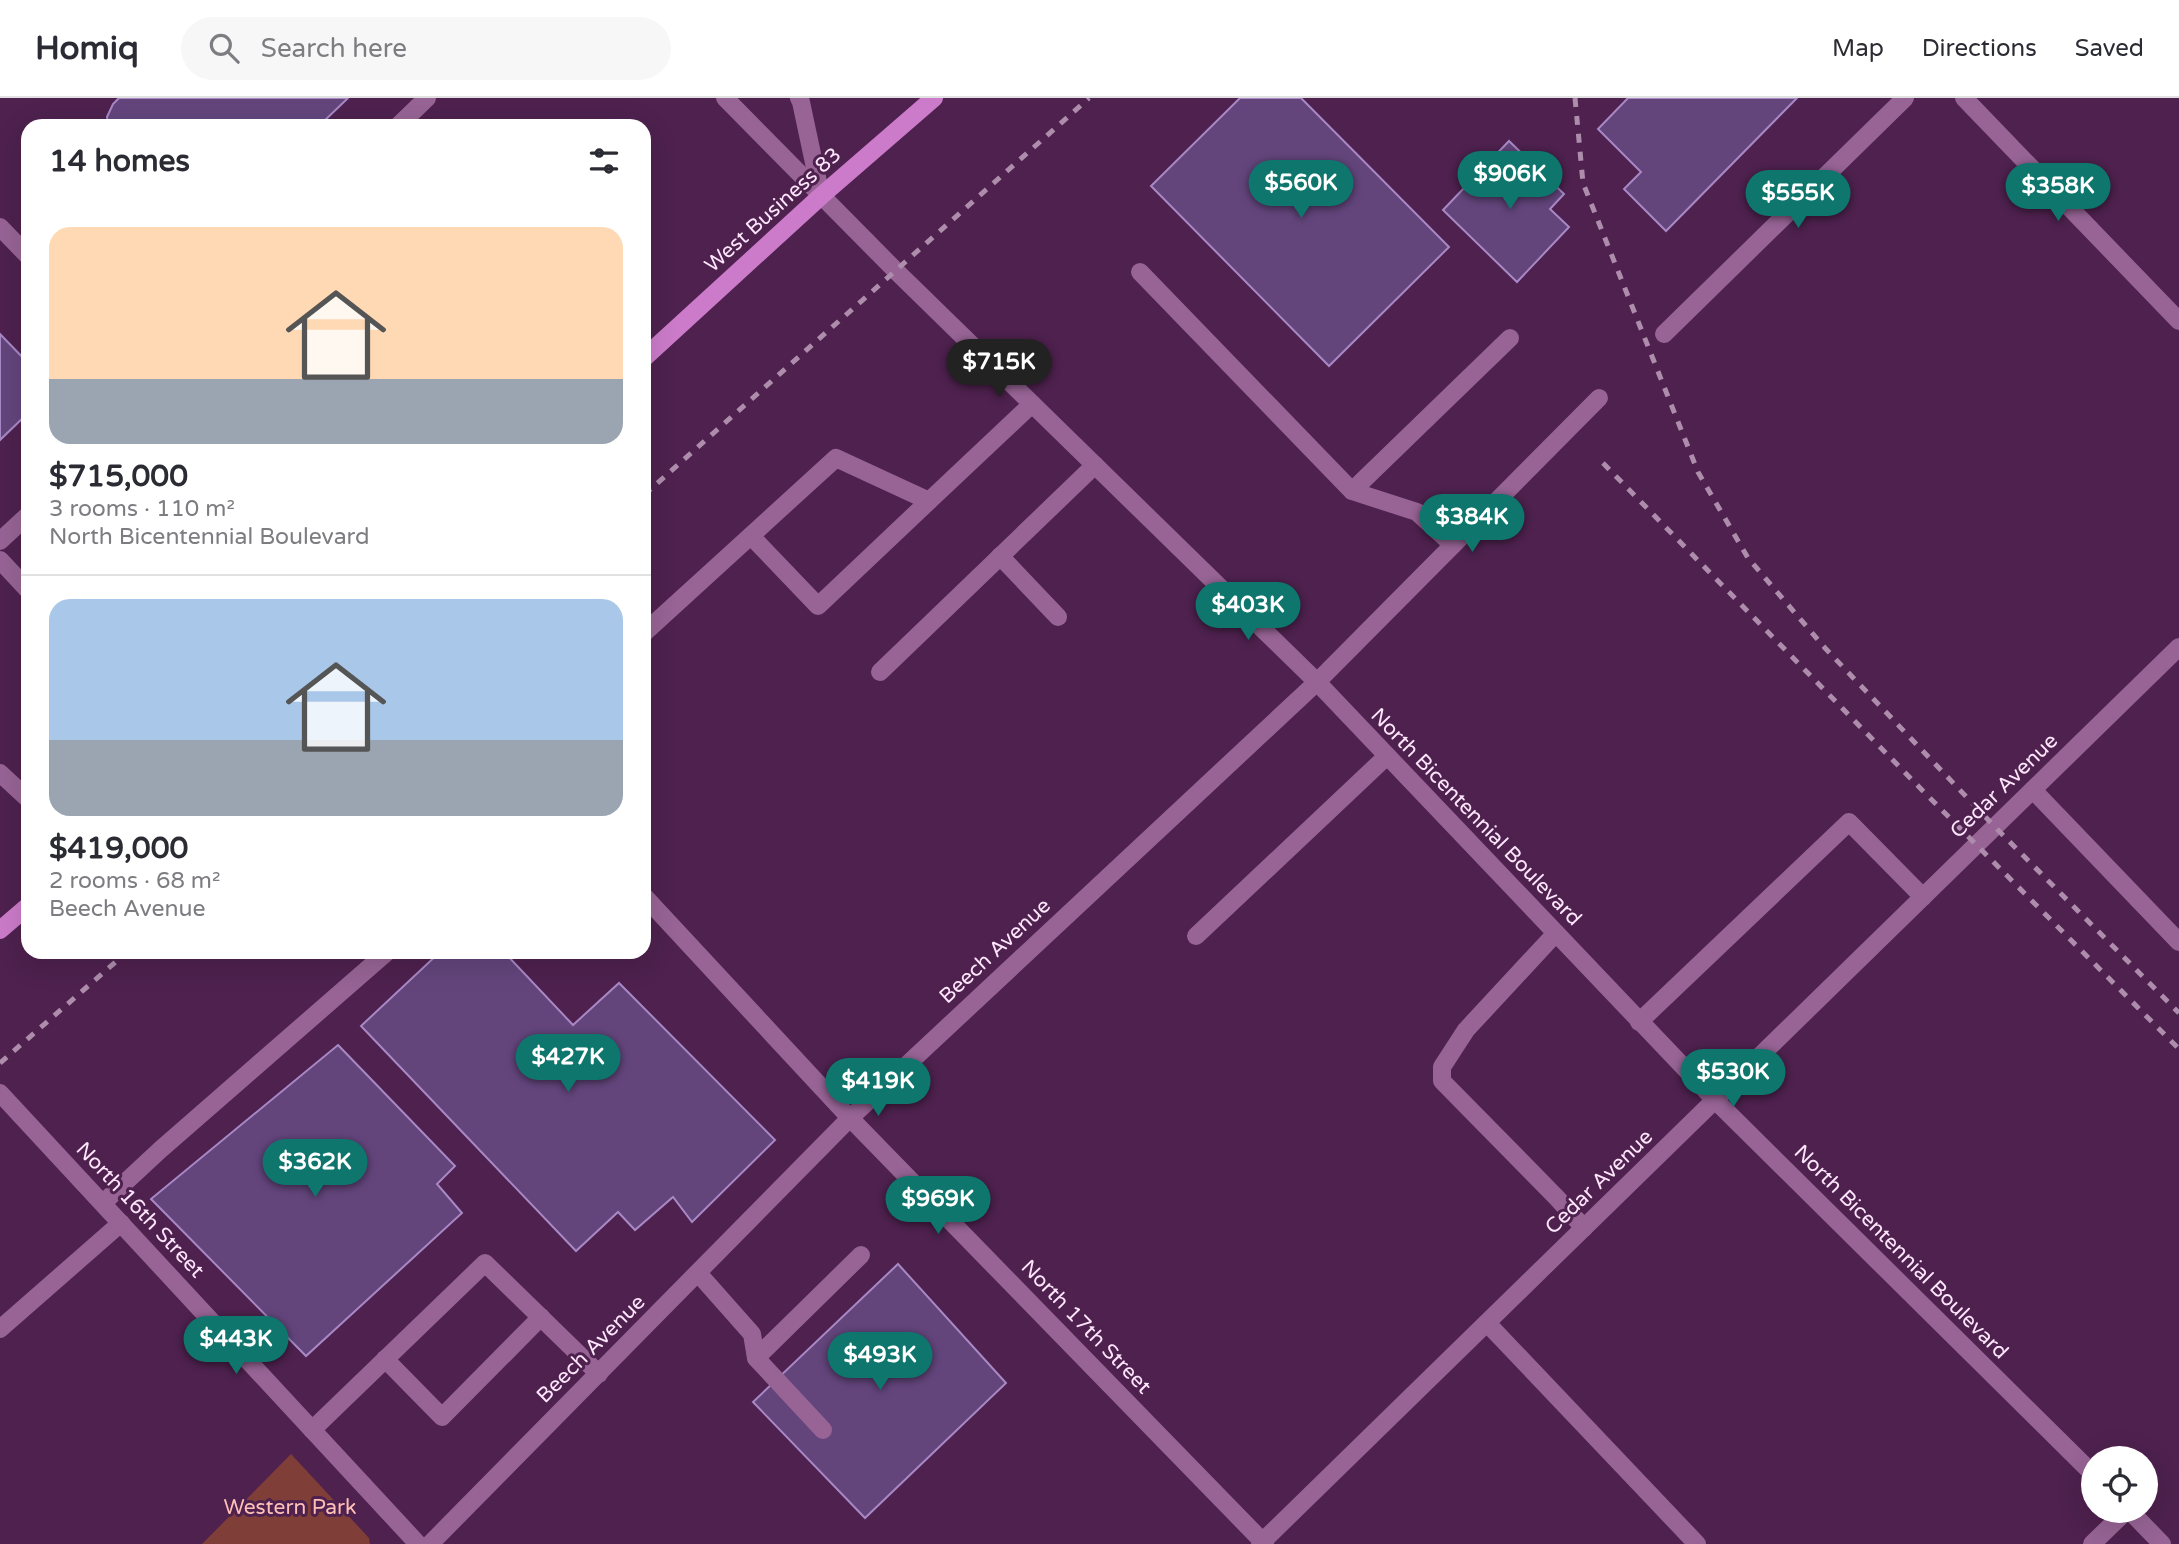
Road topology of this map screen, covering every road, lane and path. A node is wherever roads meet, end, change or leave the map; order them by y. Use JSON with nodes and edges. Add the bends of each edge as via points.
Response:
{"nodes":[{"id":1,"x":427,"y":98,"type":"edge"},
{"id":2,"x":725,"y":98,"type":"edge"},
{"id":3,"x":799,"y":98,"type":"edge"},
{"id":4,"x":934,"y":98,"type":"edge"},
{"id":5,"x":1905,"y":98,"type":"edge"},
{"id":6,"x":1964,"y":98,"type":"edge"},
{"id":7,"x":405,"y":119,"type":"edge"},
{"id":8,"x":821,"y":196,"type":"junction"},
{"id":9,"x":0,"y":228,"type":"edge"},
{"id":10,"x":21,"y":249,"type":"edge"},
{"id":11,"x":1140,"y":272,"type":"dead end"},
{"id":12,"x":2179,"y":321,"type":"edge"},
{"id":13,"x":1664,"y":334,"type":"dead end"},
{"id":14,"x":1510,"y":338,"type":"dead end"},
{"id":15,"x":651,"y":352,"type":"edge"},
{"id":16,"x":1599,"y":398,"type":"dead end"},
{"id":17,"x":1031,"y":404,"type":"junction"},
{"id":18,"x":1095,"y":466,"type":"junction"},
{"id":19,"x":1353,"y":491,"type":"junction"},
{"id":20,"x":929,"y":501,"type":"junction"},
{"id":21,"x":21,"y":522,"type":"edge"},
{"id":22,"x":751,"y":536,"type":"junction"},
{"id":23,"x":0,"y":541,"type":"edge"},
{"id":24,"x":1453,"y":545,"type":"junction"},
{"id":25,"x":1000,"y":556,"type":"junction"},
{"id":26,"x":0,"y":560,"type":"edge"},
{"id":27,"x":21,"y":582,"type":"edge"},
{"id":28,"x":1058,"y":617,"type":"dead end"},
{"id":29,"x":651,"y":627,"type":"edge"},
{"id":30,"x":2179,"y":647,"type":"edge"},
{"id":31,"x":880,"y":672,"type":"dead end"},
{"id":32,"x":1317,"y":682,"type":"junction"},
{"id":33,"x":1387,"y":756,"type":"junction"},
{"id":34,"x":0,"y":773,"type":"edge"},
{"id":35,"x":2033,"y":790,"type":"junction"},
{"id":36,"x":21,"y":792,"type":"edge"},
{"id":37,"x":1923,"y":897,"type":"junction"},
{"id":38,"x":651,"y":904,"type":"edge"},
{"id":39,"x":21,"y":912,"type":"edge"},
{"id":40,"x":0,"y":930,"type":"edge"},
{"id":41,"x":1556,"y":933,"type":"junction"},
{"id":42,"x":1196,"y":936,"type":"dead end"},
{"id":43,"x":2179,"y":943,"type":"edge"},
{"id":44,"x":379,"y":959,"type":"edge"},
{"id":45,"x":1639,"y":1022,"type":"junction"},
{"id":46,"x":0,"y":1093,"type":"edge"},
{"id":47,"x":1715,"y":1100,"type":"junction"},
{"id":48,"x":850,"y":1118,"type":"junction"},
{"id":49,"x":103,"y":1203,"type":"junction"},
{"id":50,"x":121,"y":1223,"type":"junction"},
{"id":51,"x":1584,"y":1228,"type":"junction"},
{"id":52,"x":860,"y":1255,"type":"dead end"},
{"id":53,"x":698,"y":1273,"type":"junction"},
{"id":54,"x":541,"y":1318,"type":"junction"},
{"id":55,"x":1487,"y":1323,"type":"junction"},
{"id":56,"x":0,"y":1329,"type":"edge"},
{"id":57,"x":756,"y":1358,"type":"junction"},
{"id":58,"x":385,"y":1359,"type":"junction"},
{"id":59,"x":599,"y":1374,"type":"junction"},
{"id":60,"x":312,"y":1430,"type":"junction"},
{"id":61,"x":823,"y":1430,"type":"dead end"},
{"id":62,"x":2081,"y":1462,"type":"edge"},
{"id":63,"x":2114,"y":1523,"type":"edge"},
{"id":64,"x":2141,"y":1523,"type":"edge"},
{"id":65,"x":1263,"y":1543,"type":"edge"},
{"id":66,"x":418,"y":1544,"type":"edge"},
{"id":67,"x":430,"y":1544,"type":"edge"},
{"id":68,"x":1698,"y":1544,"type":"edge"},
{"id":69,"x":2092,"y":1544,"type":"edge"},
{"id":70,"x":2162,"y":1544,"type":"edge"}],
"edges":[{"from":1,"to":7,"type":"street"},
{"from":2,"to":8,"type":"street","name":"North Bicentennial Boulevard"},
{"from":3,"to":8,"type":"street"},
{"from":4,"to":8,"type":"main road","name":"West Business 83"},
{"from":5,"to":13,"type":"street"},
{"from":6,"to":12,"type":"street"},
{"from":8,"to":15,"type":"main road","name":"West Business 83"},
{"from":8,"to":17,"type":"street","name":"North Bicentennial Boulevard"},
{"from":9,"to":10,"type":"street"},
{"from":11,"to":19,"type":"street"},
{"from":14,"to":19,"type":"street"},
{"from":16,"to":24,"type":"street","name":"Beech Avenue"},
{"from":17,"to":18,"type":"street","name":"North Bicentennial Boulevard"},
{"from":17,"to":20,"type":"street"},
{"from":18,"to":25,"type":"street"},
{"from":18,"to":32,"type":"street","name":"North Bicentennial Boulevard"},
{"from":19,"to":24,"type":"street","via":[[1417,512]]},
{"from":20,"to":22,"type":"street","via":[[836,458]]},
{"from":20,"to":22,"type":"street","via":[[818,606]]},
{"from":21,"to":23,"type":"street"},
{"from":22,"to":29,"type":"street"},
{"from":24,"to":32,"type":"street","name":"Beech Avenue"},
{"from":25,"to":28,"type":"street"},
{"from":25,"to":31,"type":"street"},
{"from":26,"to":27,"type":"street"},
{"from":30,"to":35,"type":"street","name":"Cedar Avenue"},
{"from":32,"to":33,"type":"street","name":"North Bicentennial Boulevard"},
{"from":32,"to":48,"type":"street","name":"Beech Avenue"},
{"from":33,"to":41,"type":"street","name":"North Bicentennial Boulevard"},
{"from":33,"to":42,"type":"street"},
{"from":34,"to":36,"type":"street"},
{"from":35,"to":37,"type":"street","name":"Cedar Avenue"},
{"from":35,"to":43,"type":"street"},
{"from":37,"to":45,"type":"street","via":[[1849,822]]},
{"from":37,"to":47,"type":"street","name":"Cedar Avenue"},
{"from":38,"to":48,"type":"street","name":"North 17th Street"},
{"from":39,"to":40,"type":"main road"},
{"from":41,"to":45,"type":"street","name":"North Bicentennial Boulevard"},
{"from":41,"to":51,"type":"street","via":[[1466,1030],[1442,1067],[1442,1081]]},
{"from":44,"to":49,"type":"street"},
{"from":45,"to":47,"type":"street","name":"North Bicentennial Boulevard"},
{"from":46,"to":49,"type":"street","name":"North 16th Street"},
{"from":47,"to":51,"type":"street","name":"Cedar Avenue"},
{"from":47,"to":62,"type":"street","name":"North Bicentennial Boulevard"},
{"from":48,"to":53,"type":"street","name":"Beech Avenue"},
{"from":48,"to":65,"type":"street","name":"North 17th Street"},
{"from":49,"to":50,"type":"street","name":"North 16th Street"},
{"from":50,"to":56,"type":"street"},
{"from":50,"to":60,"type":"street","name":"North 16th Street"},
{"from":51,"to":55,"type":"street","name":"Cedar Avenue"},
{"from":52,"to":57,"type":"street"},
{"from":53,"to":57,"type":"street","via":[[752,1334]]},
{"from":53,"to":59,"type":"street","name":"Beech Avenue"},
{"from":54,"to":58,"type":"street","via":[[485,1263]]},
{"from":54,"to":58,"type":"street","via":[[442,1417]]},
{"from":54,"to":59,"type":"street"},
{"from":55,"to":65,"type":"street","name":"Cedar Avenue"},
{"from":55,"to":68,"type":"street"},
{"from":57,"to":61,"type":"street"},
{"from":58,"to":60,"type":"street"},
{"from":59,"to":67,"type":"street","name":"Beech Avenue"},
{"from":60,"to":66,"type":"street","name":"North 16th Street"},
{"from":63,"to":69,"type":"street"},
{"from":64,"to":70,"type":"street"}]}
